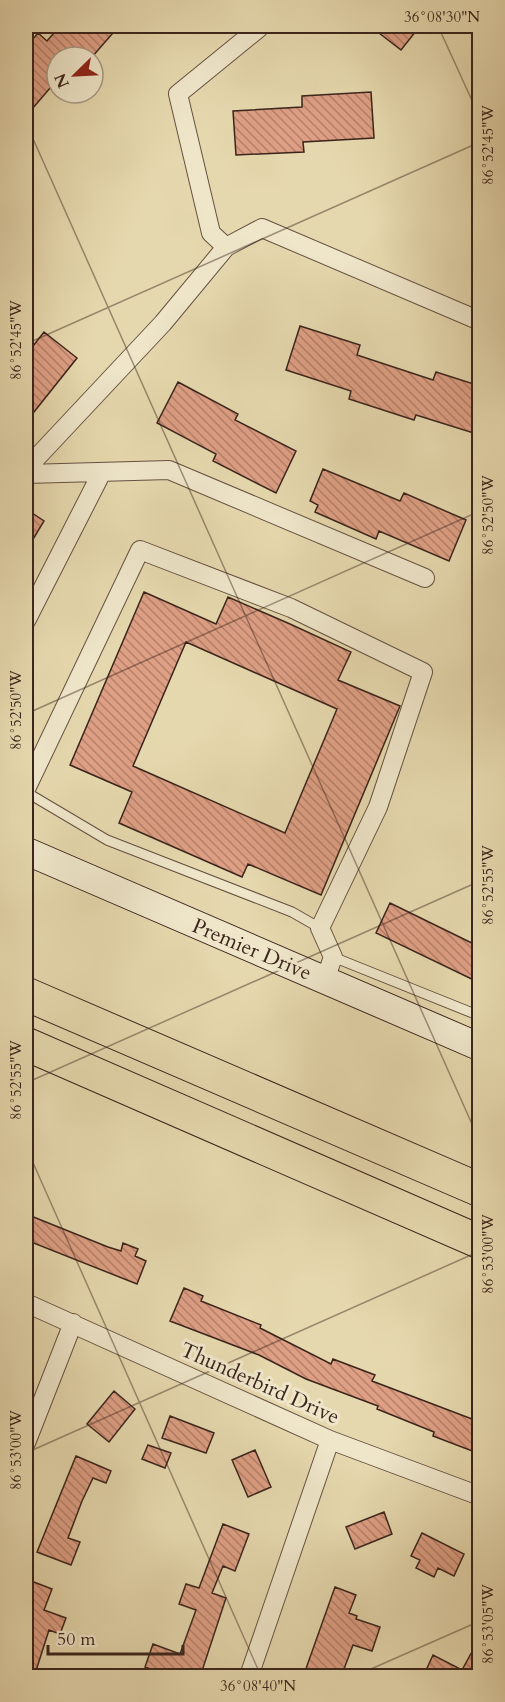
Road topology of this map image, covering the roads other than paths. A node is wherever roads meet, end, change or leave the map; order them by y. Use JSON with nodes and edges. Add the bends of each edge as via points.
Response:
{"nodes":[{"id":1,"x":259,"y":28,"type":"dead end"},
{"id":2,"x":226,"y":247,"type":"junction"},
{"id":3,"x":480,"y":321,"type":"edge"},
{"id":4,"x":26,"y":471,"type":"edge"},
{"id":5,"x":102,"y":472,"type":"junction"},
{"id":6,"x":425,"y":578,"type":"dead end"},
{"id":7,"x":26,"y":621,"type":"edge"},
{"id":8,"x":26,"y":791,"type":"edge"},
{"id":9,"x":26,"y":851,"type":"edge"},
{"id":10,"x":320,"y":928,"type":"junction"},
{"id":11,"x":329,"y":968,"type":"junction"},
{"id":12,"x":26,"y":994,"type":"edge"},
{"id":13,"x":480,"y":1016,"type":"edge"},
{"id":14,"x":26,"y":1044,"type":"edge"},
{"id":15,"x":480,"y":1047,"type":"edge"},
{"id":16,"x":480,"y":1190,"type":"edge"},
{"id":17,"x":480,"y":1242,"type":"edge"},
{"id":18,"x":26,"y":1303,"type":"edge"},
{"id":19,"x":73,"y":1323,"type":"junction"},
{"id":20,"x":330,"y":1440,"type":"junction"},
{"id":21,"x":26,"y":1443,"type":"edge"},
{"id":22,"x":480,"y":1496,"type":"edge"},
{"id":23,"x":249,"y":1677,"type":"edge"}],
"edges":[{"from":1,"to":2,"type":"street","via":[[178,94],[212,233]]},
{"from":2,"to":3,"type":"street","via":[[262,228]]},
{"from":2,"to":4,"type":"street","via":[[164,323]]},
{"from":4,"to":5,"type":"street"},
{"from":5,"to":6,"type":"street","via":[[169,470]]},
{"from":5,"to":7,"type":"street"},
{"from":8,"to":10,"type":"lane","via":[[107,840],[292,912]]},
{"from":8,"to":10,"type":"street","via":[[140,550],[291,608],[423,672],[378,807]]},
{"from":9,"to":11,"type":"street","name":"Premier Drive"},
{"from":10,"to":11,"type":"street"},
{"from":11,"to":13,"type":"lane"},
{"from":11,"to":15,"type":"street","name":"Premier Drive"},
{"from":12,"to":16,"type":"highway"},
{"from":14,"to":17,"type":"highway"},
{"from":18,"to":19,"type":"street","name":"Thunderbird Drive"},
{"from":19,"to":20,"type":"street","name":"Thunderbird Drive"},
{"from":19,"to":21,"type":"street"},
{"from":20,"to":22,"type":"street","name":"Thunderbird Drive"},
{"from":20,"to":23,"type":"street"}]}
